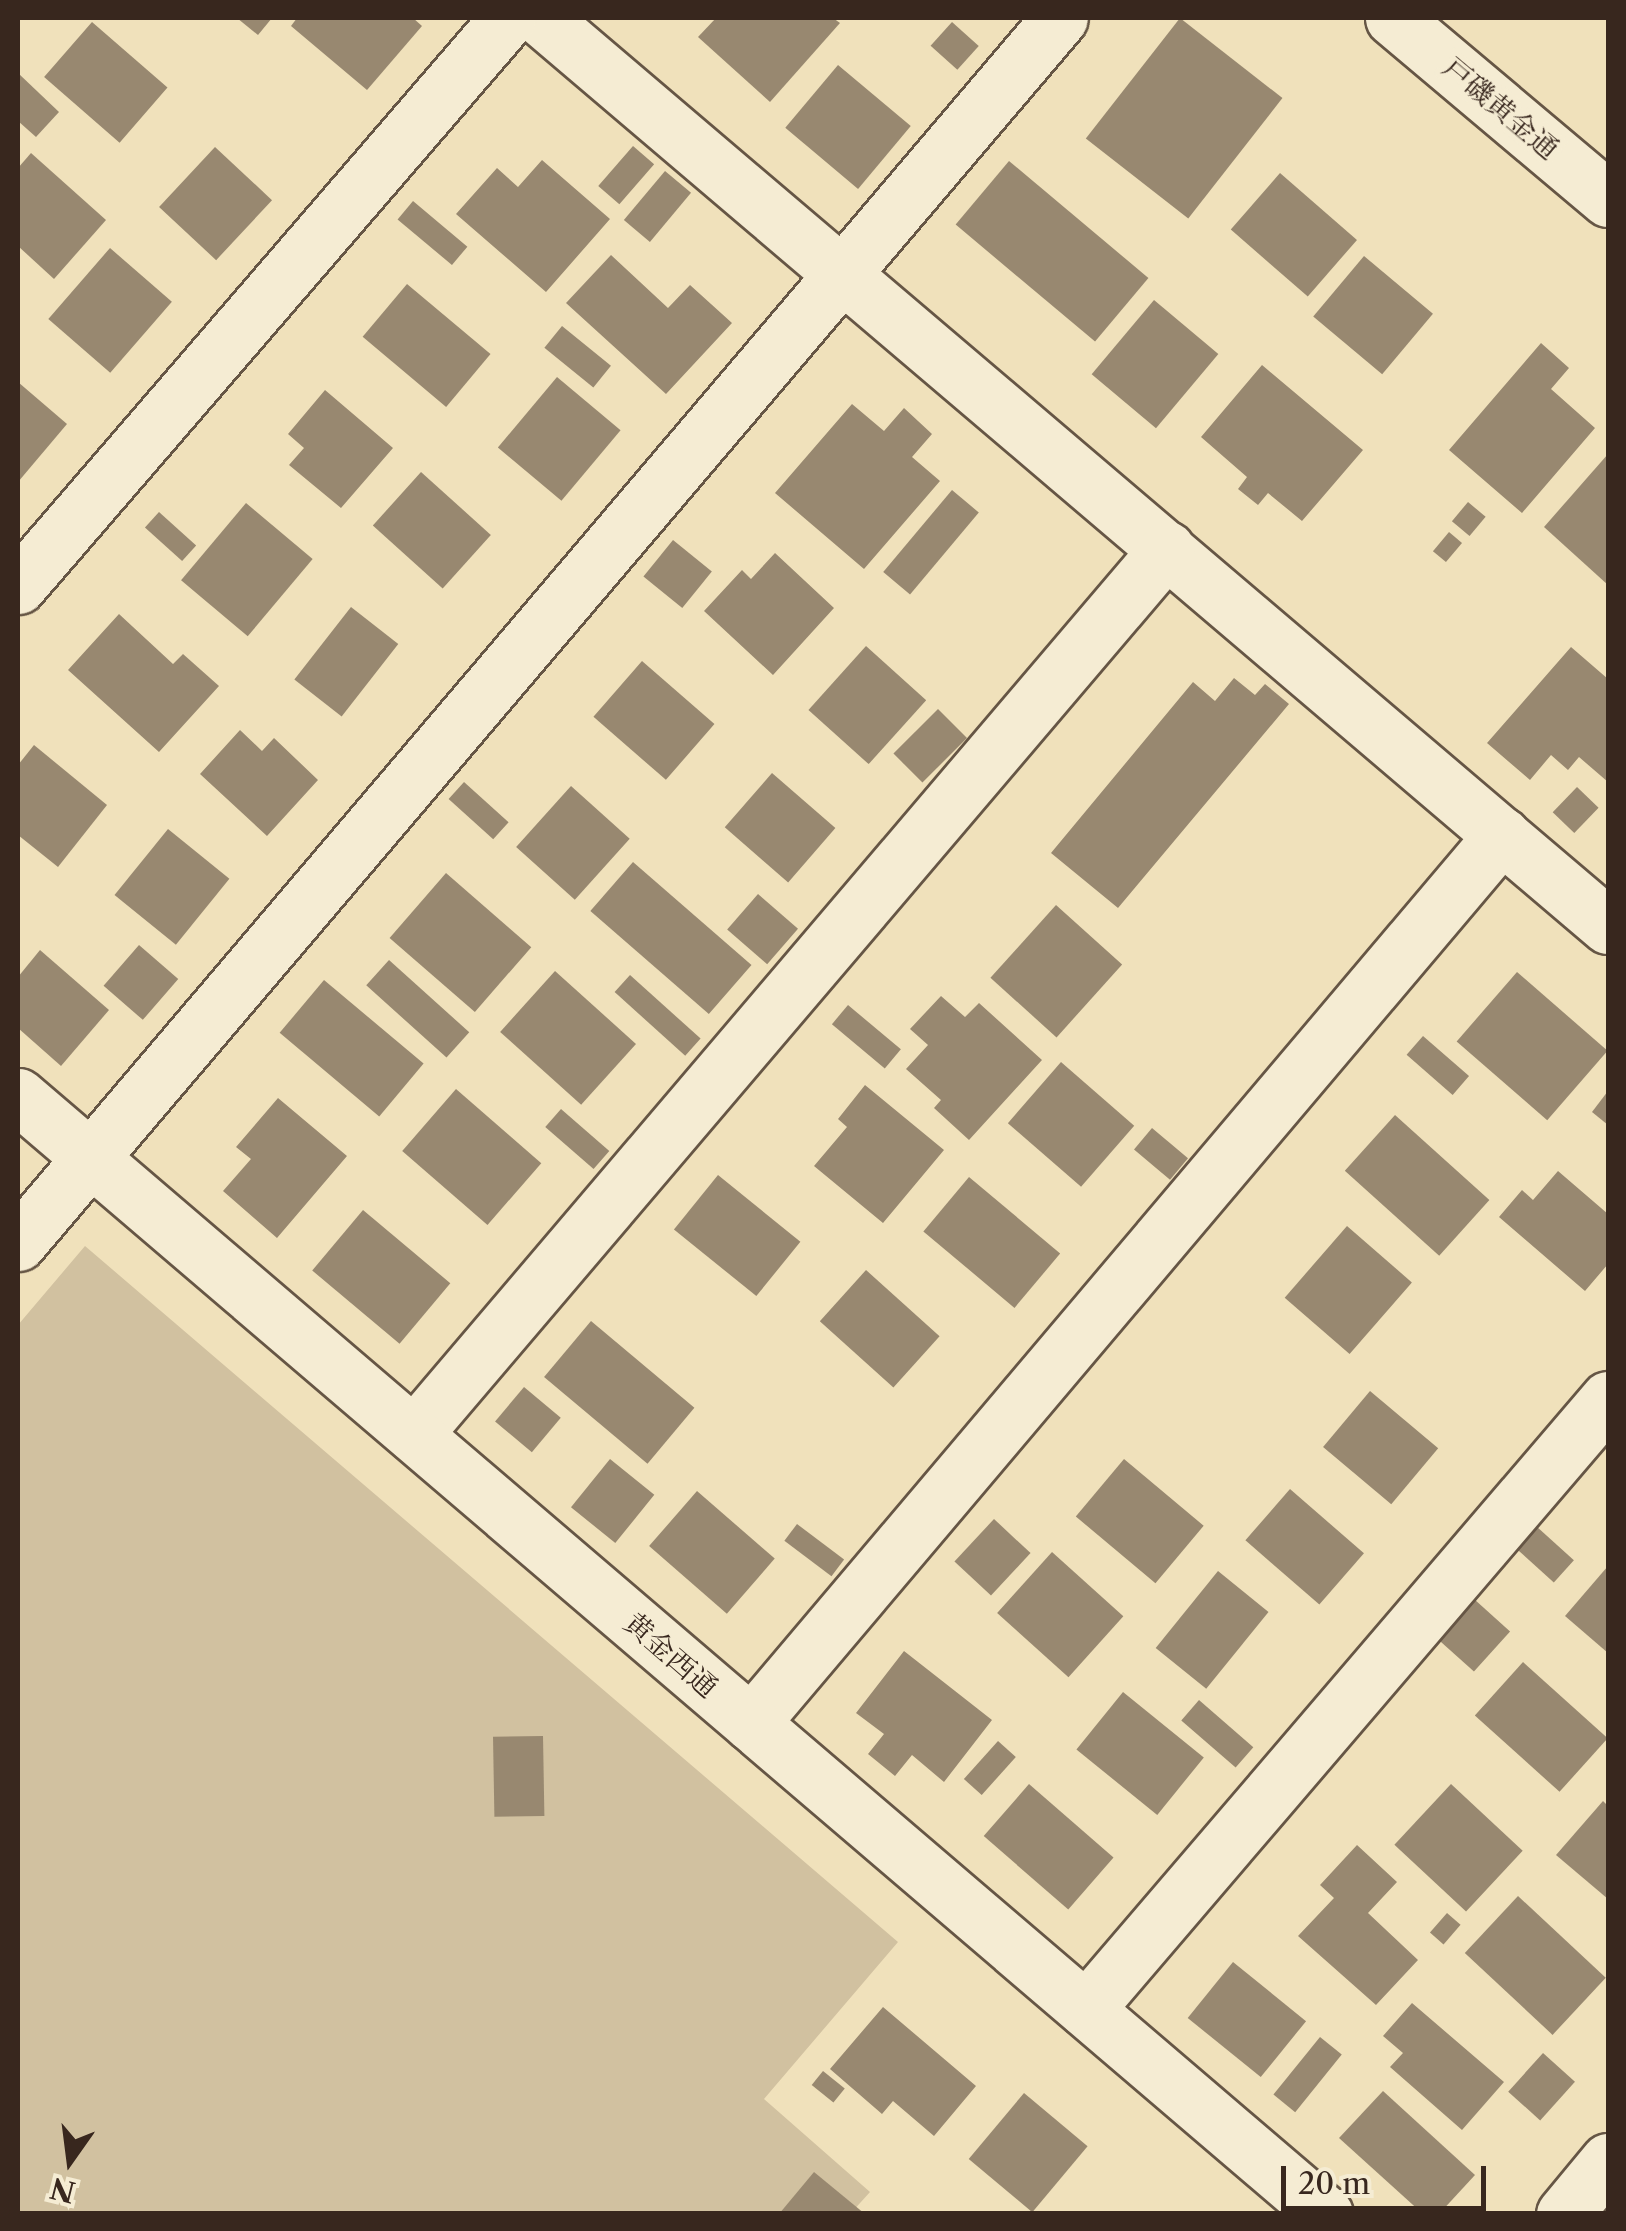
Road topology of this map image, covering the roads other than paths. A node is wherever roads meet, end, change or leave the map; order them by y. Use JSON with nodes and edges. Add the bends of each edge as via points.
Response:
{"nodes":[{"id":1,"x":508,"y":18,"type":"edge"},
{"id":2,"x":541,"y":18,"type":"edge"},
{"id":3,"x":1060,"y":18,"type":"edge"},
{"id":4,"x":1393,"y":18,"type":"edge"},
{"id":5,"x":1608,"y":199,"type":"edge"},
{"id":6,"x":844,"y":274,"type":"junction"},
{"id":7,"x":1168,"y":550,"type":"junction"},
{"id":8,"x":18,"y":586,"type":"edge"},
{"id":9,"x":1502,"y":835,"type":"junction"},
{"id":10,"x":1608,"y":926,"type":"edge"},
{"id":11,"x":18,"y":1096,"type":"edge"},
{"id":12,"x":90,"y":1158,"type":"junction"},
{"id":13,"x":18,"y":1243,"type":"edge"},
{"id":14,"x":1608,"y":1399,"type":"edge"},
{"id":15,"x":414,"y":1434,"type":"junction"},
{"id":16,"x":751,"y":1723,"type":"junction"},
{"id":17,"x":1086,"y":2009,"type":"junction"},
{"id":18,"x":1608,"y":2161,"type":"edge"},
{"id":19,"x":1325,"y":2214,"type":"edge"},
{"id":20,"x":1564,"y":2214,"type":"edge"}],
"edges":[{"from":1,"to":8,"type":"street"},
{"from":2,"to":6,"type":"street"},
{"from":3,"to":6,"type":"street"},
{"from":4,"to":5,"type":"street","name":"戸磯黄金通"},
{"from":6,"to":7,"type":"street"},
{"from":6,"to":12,"type":"street"},
{"from":7,"to":9,"type":"street"},
{"from":7,"to":15,"type":"street"},
{"from":9,"to":10,"type":"street"},
{"from":9,"to":16,"type":"street"},
{"from":11,"to":12,"type":"street","name":"黄金西通"},
{"from":12,"to":13,"type":"street"},
{"from":12,"to":15,"type":"street","name":"黄金西通"},
{"from":14,"to":17,"type":"street"},
{"from":15,"to":16,"type":"street","name":"黄金西通"},
{"from":16,"to":17,"type":"street","name":"黄金西通"},
{"from":17,"to":19,"type":"street","name":"黄金西通"},
{"from":18,"to":20,"type":"street"}]}
